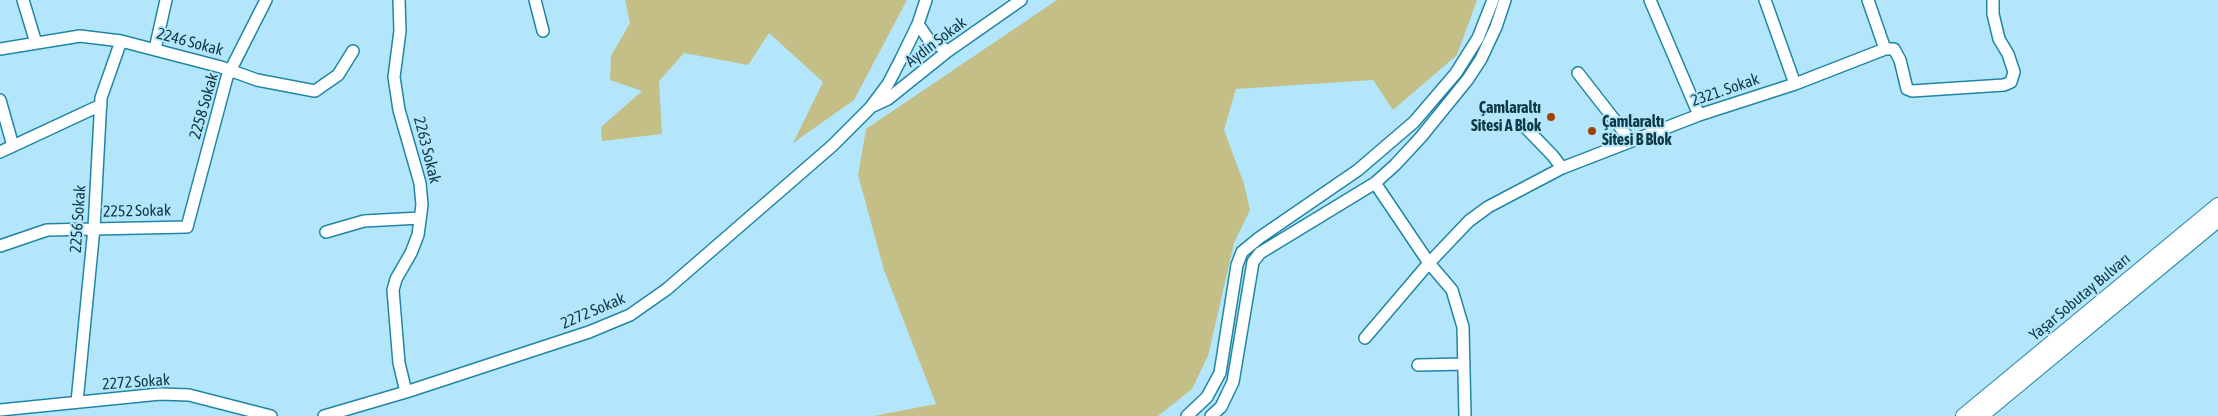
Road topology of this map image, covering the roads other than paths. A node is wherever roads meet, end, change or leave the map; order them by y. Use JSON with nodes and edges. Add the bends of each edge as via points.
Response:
{"nodes":[{"id":1,"x":23,"y":0,"type":"edge"},
{"id":2,"x":166,"y":0,"type":"edge"},
{"id":3,"x":266,"y":0,"type":"edge"},
{"id":4,"x":399,"y":0,"type":"edge"},
{"id":5,"x":535,"y":0,"type":"edge"},
{"id":6,"x":926,"y":0,"type":"edge"},
{"id":7,"x":1021,"y":0,"type":"edge"},
{"id":8,"x":1493,"y":0,"type":"edge"},
{"id":9,"x":1506,"y":0,"type":"edge"},
{"id":10,"x":1650,"y":0,"type":"edge"},
{"id":11,"x":1765,"y":0,"type":"edge"},
{"id":12,"x":1868,"y":0,"type":"edge"},
{"id":13,"x":1993,"y":0,"type":"edge"},
{"id":14,"x":918,"y":24,"type":"junction"},
{"id":15,"x":543,"y":31,"type":"dead end"},
{"id":16,"x":121,"y":41,"type":"junction"},
{"id":17,"x":36,"y":42,"type":"junction"},
{"id":18,"x":0,"y":49,"type":"edge"},
{"id":19,"x":155,"y":49,"type":"junction"},
{"id":20,"x":1885,"y":49,"type":"junction"},
{"id":21,"x":354,"y":51,"type":"dead end"},
{"id":22,"x":948,"y":51,"type":"junction"},
{"id":23,"x":231,"y":70,"type":"junction"},
{"id":24,"x":1578,"y":73,"type":"dead end"},
{"id":25,"x":1795,"y":84,"type":"junction"},
{"id":26,"x":0,"y":100,"type":"edge"},
{"id":27,"x":101,"y":104,"type":"junction"},
{"id":28,"x":870,"y":108,"type":"junction"},
{"id":29,"x":1699,"y":116,"type":"junction"},
{"id":30,"x":1524,"y":126,"type":"dead end"},
{"id":31,"x":1632,"y":141,"type":"junction"},
{"id":32,"x":13,"y":146,"type":"junction"},
{"id":33,"x":0,"y":152,"type":"edge"},
{"id":34,"x":1562,"y":168,"type":"junction"},
{"id":35,"x":1375,"y":183,"type":"junction"},
{"id":36,"x":2218,"y":205,"type":"edge"},
{"id":37,"x":420,"y":218,"type":"junction"},
{"id":38,"x":2218,"y":220,"type":"edge"},
{"id":39,"x":188,"y":227,"type":"joint"},
{"id":40,"x":94,"y":228,"type":"junction"},
{"id":41,"x":326,"y":232,"type":"dead end"},
{"id":42,"x":0,"y":246,"type":"edge"},
{"id":43,"x":1429,"y":263,"type":"junction"},
{"id":44,"x":1365,"y":338,"type":"dead end"},
{"id":45,"x":1464,"y":364,"type":"junction"},
{"id":46,"x":1418,"y":365,"type":"dead end"},
{"id":47,"x":406,"y":392,"type":"junction"},
{"id":48,"x":77,"y":402,"type":"junction"},
{"id":49,"x":0,"y":410,"type":"edge"},
{"id":50,"x":271,"y":416,"type":"edge"},
{"id":51,"x":324,"y":416,"type":"edge"},
{"id":52,"x":1187,"y":416,"type":"edge"},
{"id":53,"x":1211,"y":416,"type":"edge"},
{"id":54,"x":1465,"y":416,"type":"edge"},
{"id":55,"x":1963,"y":416,"type":"edge"},
{"id":56,"x":1981,"y":416,"type":"edge"}],
"edges":[{"from":1,"to":17,"type":"street"},
{"from":2,"to":19,"type":"street"},
{"from":3,"to":23,"type":"street","name":"2258 Sokak"},
{"from":4,"to":37,"type":"street","name":"2263 Sokak","via":[[400,31],[394,78],[399,110],[420,183]]},
{"from":5,"to":15,"type":"street"},
{"from":6,"to":14,"type":"street"},
{"from":7,"to":22,"type":"street","name":"Aydin Sokak"},
{"from":8,"to":52,"type":"street","via":[[1478,38],[1456,73],[1414,122],[1358,170],[1242,252],[1237,265],[1220,373],[1207,397]]},
{"from":9,"to":35,"type":"street","via":[[1482,59],[1468,79],[1421,136]]},
{"from":10,"to":29,"type":"street"},
{"from":11,"to":25,"type":"street"},
{"from":12,"to":20,"type":"street"},
{"from":13,"to":20,"type":"street","via":[[1999,39],[2014,72],[2011,82],[1912,92],[1907,89],[1894,49]]},
{"from":14,"to":22,"type":"street","via":[[929,40]]},
{"from":14,"to":28,"type":"street","via":[[888,84]]},
{"from":16,"to":17,"type":"street","name":"2246 Sokak","via":[[80,36]]},
{"from":16,"to":19,"type":"street","name":"2246 Sokak"},
{"from":16,"to":27,"type":"street","name":"2256 Sokak"},
{"from":17,"to":18,"type":"street","name":"2246 Sokak"},
{"from":19,"to":23,"type":"street","name":"2246 Sokak"},
{"from":20,"to":25,"type":"street","name":"2321. Sokak"},
{"from":21,"to":23,"type":"street","name":"2246 Sokak","via":[[338,75],[315,91],[257,80]]},
{"from":22,"to":28,"type":"street","name":"Aydin Sokak","via":[[888,99]]},
{"from":23,"to":39,"type":"street","name":"2258 Sokak"},
{"from":24,"to":31,"type":"street"},
{"from":25,"to":29,"type":"street","name":"2321. Sokak"},
{"from":26,"to":32,"type":"street"},
{"from":27,"to":32,"type":"street"},
{"from":27,"to":40,"type":"street","name":"2256 Sokak"},
{"from":28,"to":47,"type":"street","name":"2272 Sokak","via":[[832,146],[667,289],[630,314],[534,352]]},
{"from":29,"to":31,"type":"street","name":"2321. Sokak"},
{"from":30,"to":34,"type":"street"},
{"from":31,"to":34,"type":"street","name":"2321. Sokak"},
{"from":32,"to":33,"type":"street"},
{"from":34,"to":43,"type":"street","name":"2321. Sokak","via":[[1488,207],[1469,221]]},
{"from":35,"to":43,"type":"street"},
{"from":35,"to":53,"type":"street","via":[[1260,253],[1253,262],[1233,382],[1221,407]]},
{"from":36,"to":55,"type":"main road","name":"Yaşar Sobutay Bulvarı"},
{"from":37,"to":41,"type":"street","via":[[364,221]]},
{"from":37,"to":47,"type":"street","name":"2263 Sokak","via":[[418,235],[393,290],[399,363]]},
{"from":38,"to":56,"type":"main road"},
{"from":39,"to":40,"type":"street","name":"2252 Sokak"},
{"from":40,"to":42,"type":"street","name":"2252 Sokak","via":[[47,230]]},
{"from":40,"to":48,"type":"street","name":"2256 Sokak"},
{"from":43,"to":44,"type":"street","name":"2321. Sokak"},
{"from":43,"to":45,"type":"street","via":[[1452,290],[1463,326]]},
{"from":45,"to":46,"type":"street"},
{"from":45,"to":54,"type":"street"},
{"from":47,"to":51,"type":"street","name":"2272 Sokak"},
{"from":48,"to":49,"type":"street","name":"2272 Sokak"},
{"from":48,"to":50,"type":"street","name":"2272 Sokak","via":[[160,394],[189,395]]}]}
